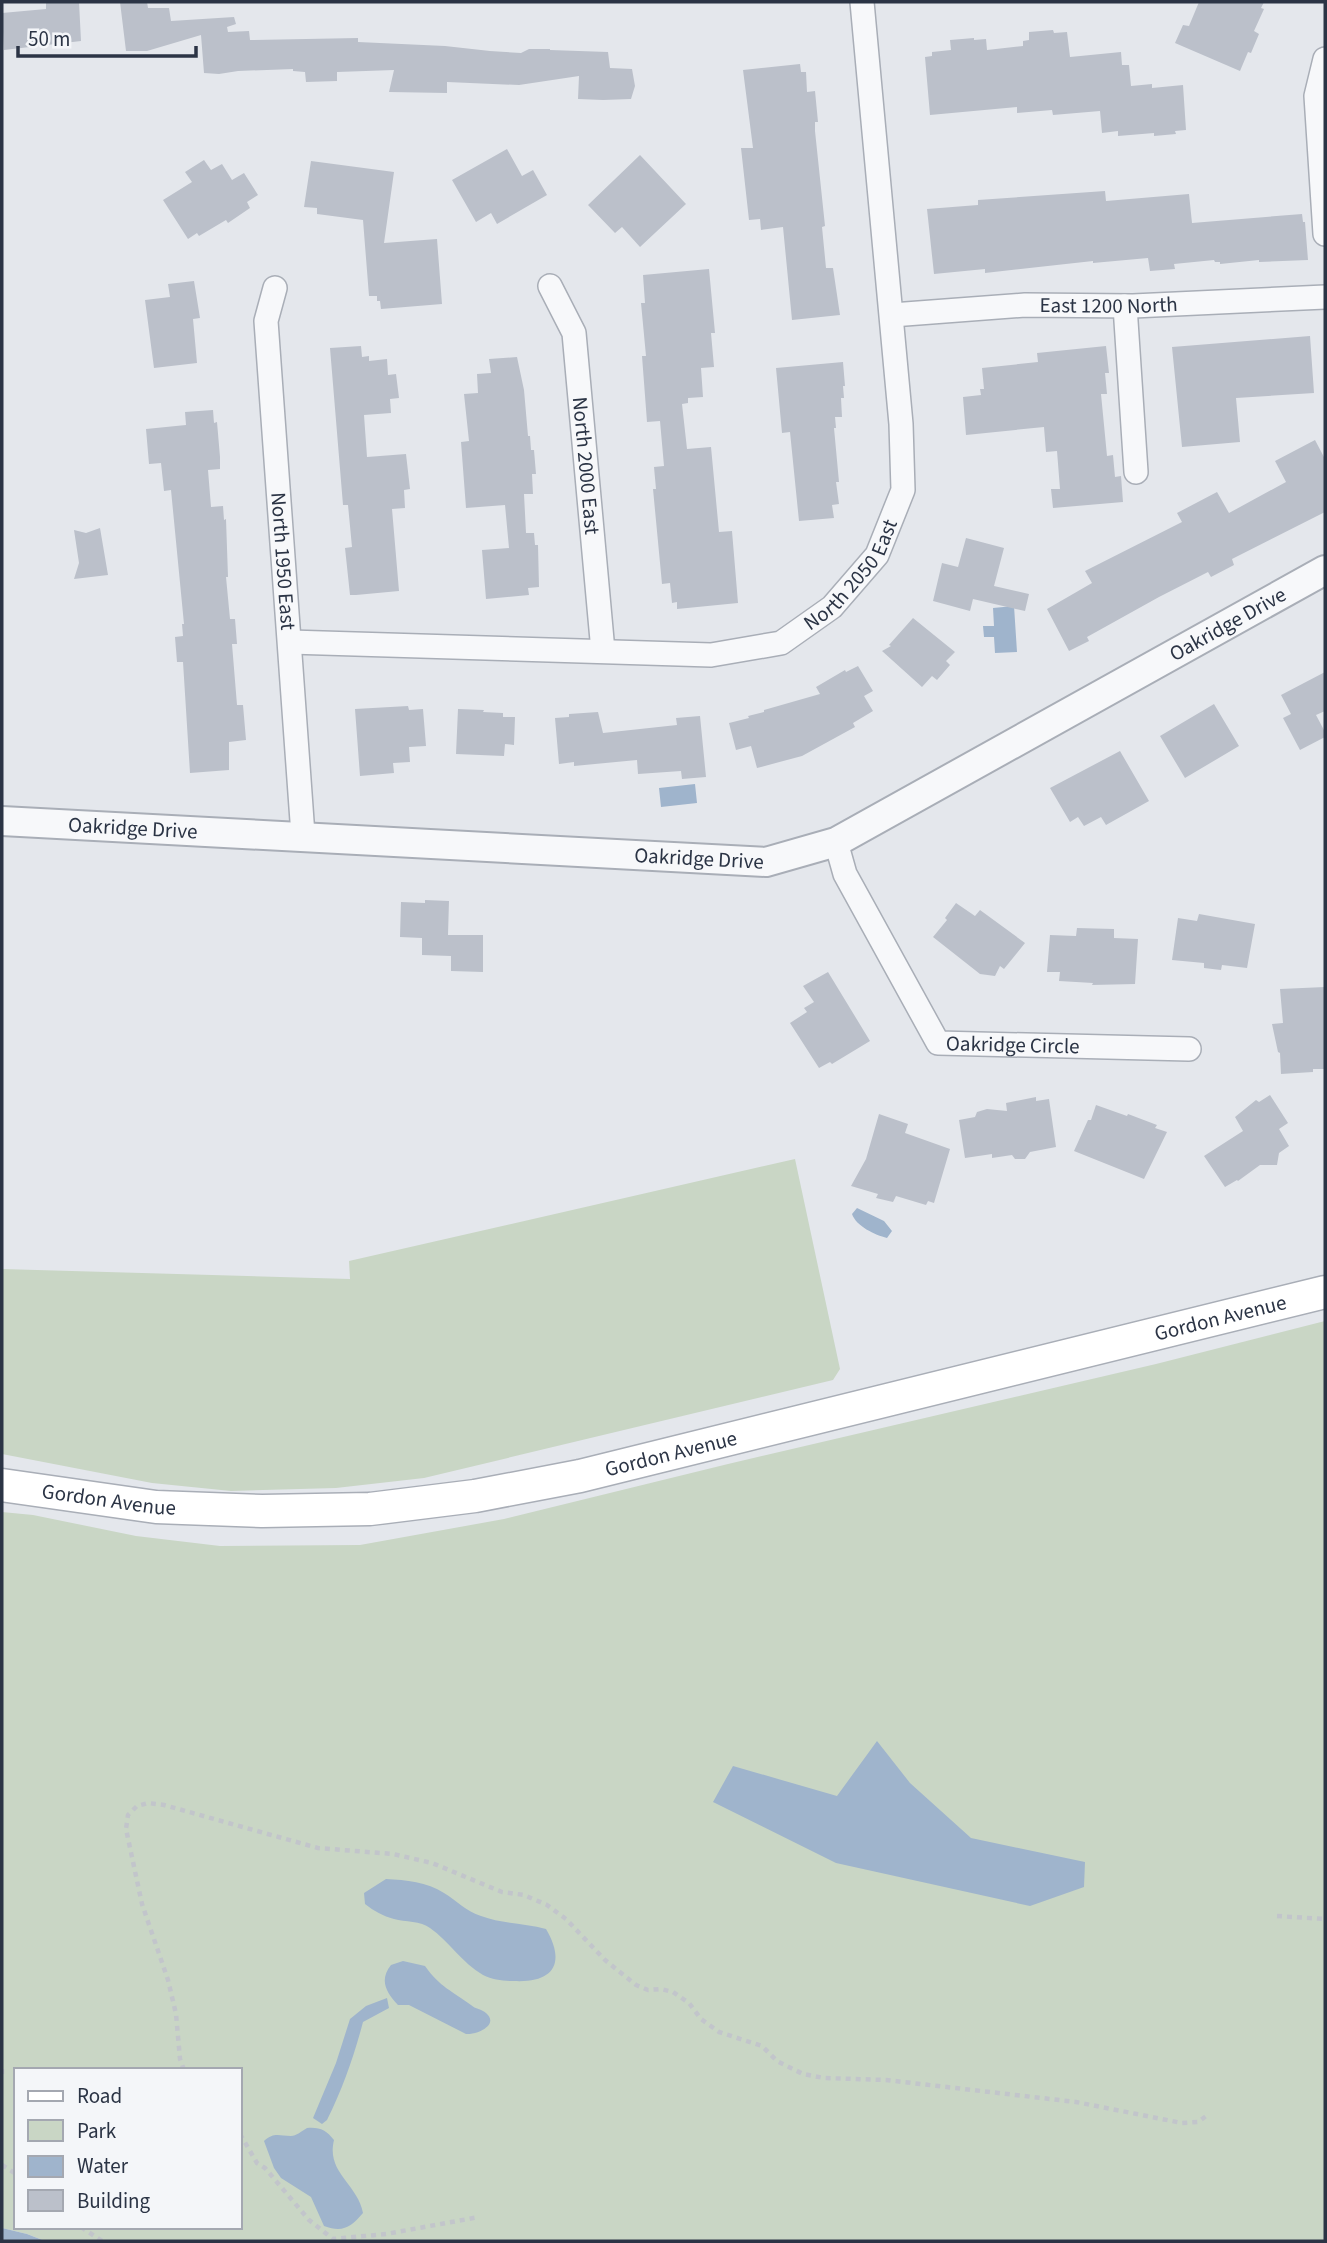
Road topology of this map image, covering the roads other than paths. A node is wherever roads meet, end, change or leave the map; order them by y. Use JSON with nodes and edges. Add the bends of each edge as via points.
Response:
{"nodes":[{"id":1,"x":862,"y":2,"type":"edge"},
{"id":2,"x":1325,"y":59,"type":"edge"},
{"id":3,"x":1325,"y":234,"type":"edge"},
{"id":4,"x":550,"y":286,"type":"dead end"},
{"id":5,"x":275,"y":288,"type":"dead end"},
{"id":6,"x":1325,"y":297,"type":"edge"},
{"id":7,"x":1125,"y":306,"type":"junction"},
{"id":8,"x":892,"y":315,"type":"junction"},
{"id":9,"x":1136,"y":472,"type":"dead end"},
{"id":10,"x":1325,"y":570,"type":"edge"},
{"id":11,"x":290,"y":642,"type":"junction"},
{"id":12,"x":603,"y":651,"type":"junction"},
{"id":13,"x":2,"y":821,"type":"edge"},
{"id":14,"x":303,"y":835,"type":"junction"},
{"id":15,"x":836,"y":842,"type":"junction"},
{"id":16,"x":1189,"y":1049,"type":"dead end"},
{"id":17,"x":1325,"y":1292,"type":"edge"},
{"id":18,"x":2,"y":1485,"type":"edge"}],
"edges":[{"from":1,"to":8,"type":"street","name":"North 2050 East"},
{"from":2,"to":3,"type":"street","via":[[1316,96]]},
{"from":4,"to":12,"type":"street","name":"North 2000 East","via":[[574,333]]},
{"from":5,"to":11,"type":"street","name":"North 1950 East","via":[[266,321]]},
{"from":6,"to":7,"type":"street","name":"East 1200 North"},
{"from":7,"to":8,"type":"street","name":"East 1200 North","via":[[1025,305]]},
{"from":7,"to":9,"type":"street"},
{"from":8,"to":12,"type":"street","name":"North 2050 East","via":[[903,490],[877,555],[832,607],[781,643],[711,655]]},
{"from":10,"to":15,"type":"street","name":"Oakridge Drive"},
{"from":11,"to":12,"type":"street","name":"North 2050 East"},
{"from":11,"to":14,"type":"street","name":"North 1950 East"},
{"from":13,"to":14,"type":"street","name":"Oakridge Drive"},
{"from":14,"to":15,"type":"street","name":"Oakridge Drive","via":[[766,862]]},
{"from":15,"to":16,"type":"street","name":"Oakridge Circle","via":[[845,874],[938,1044]]},
{"from":17,"to":18,"type":"main road","name":"Gordon Avenue","via":[[580,1476],[475,1496],[370,1509],[262,1511],[156,1507]]}]}
